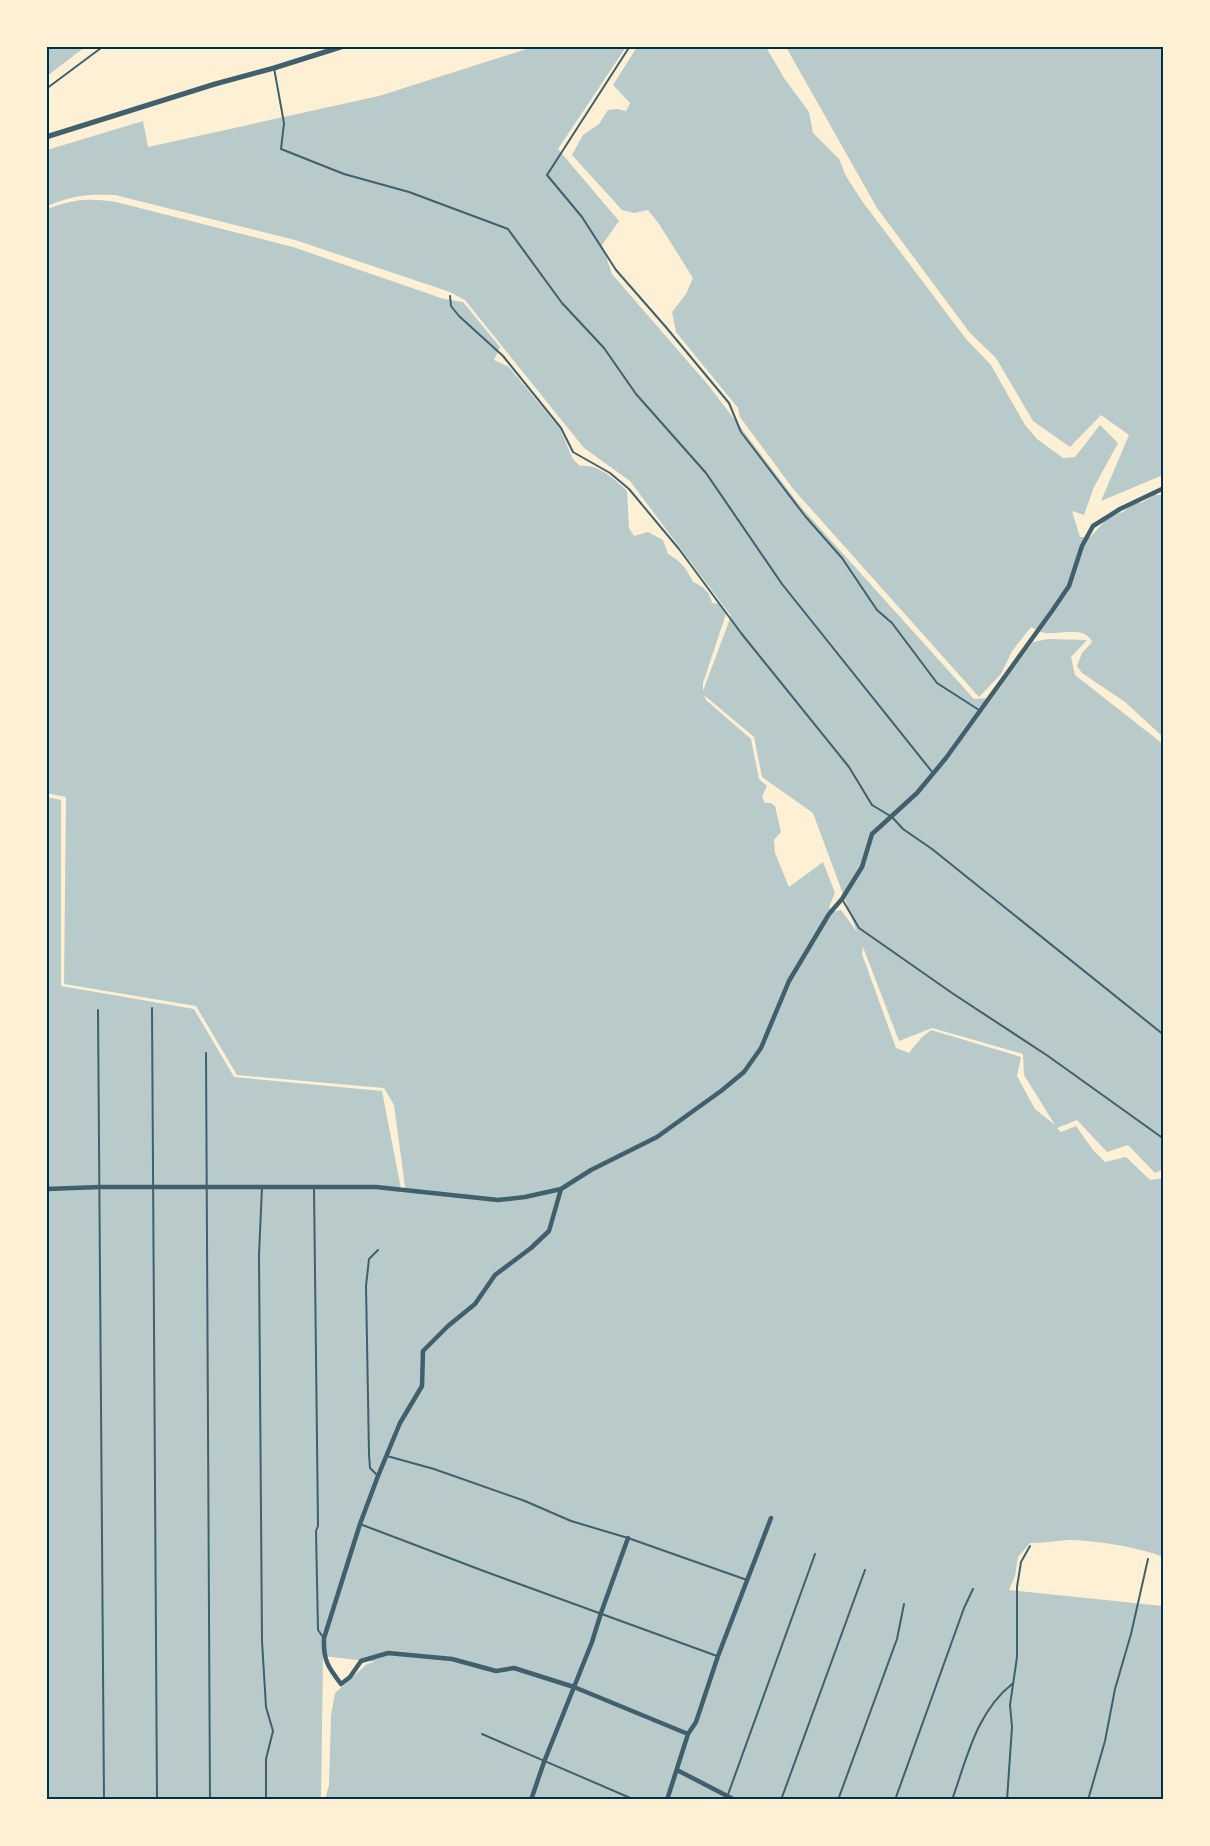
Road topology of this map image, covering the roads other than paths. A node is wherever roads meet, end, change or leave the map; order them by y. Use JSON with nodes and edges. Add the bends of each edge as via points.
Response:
{"nodes":[{"id":1,"x":344,"y":46,"type":"edge"},
{"id":2,"x":630,"y":46,"type":"edge"},
{"id":3,"x":101,"y":48,"type":"dead end"},
{"id":4,"x":274,"y":68,"type":"junction"},
{"id":5,"x":46,"y":89,"type":"edge"},
{"id":6,"x":46,"y":137,"type":"edge"},
{"id":7,"x":450,"y":296,"type":"dead end"},
{"id":8,"x":1164,"y":488,"type":"edge"},
{"id":9,"x":980,"y":710,"type":"junction"},
{"id":10,"x":933,"y":773,"type":"junction"},
{"id":11,"x":892,"y":818,"type":"junction"},
{"id":12,"x":842,"y":899,"type":"junction"},
{"id":13,"x":152,"y":1008,"type":"dead end"},
{"id":14,"x":98,"y":1010,"type":"dead end"},
{"id":15,"x":1164,"y":1035,"type":"edge"},
{"id":16,"x":206,"y":1053,"type":"dead end"},
{"id":17,"x":1164,"y":1139,"type":"edge"},
{"id":18,"x":100,"y":1187,"type":"junction"},
{"id":19,"x":154,"y":1187,"type":"junction"},
{"id":20,"x":207,"y":1187,"type":"junction"},
{"id":21,"x":262,"y":1187,"type":"junction"},
{"id":22,"x":314,"y":1187,"type":"junction"},
{"id":23,"x":46,"y":1189,"type":"edge"},
{"id":24,"x":561,"y":1189,"type":"junction"},
{"id":25,"x":378,"y":1250,"type":"dead end"},
{"id":26,"x":387,"y":1456,"type":"junction"},
{"id":27,"x":378,"y":1476,"type":"junction"},
{"id":28,"x":771,"y":1518,"type":"dead end"},
{"id":29,"x":360,"y":1524,"type":"junction"},
{"id":30,"x":628,"y":1538,"type":"junction"},
{"id":31,"x":1030,"y":1546,"type":"dead end"},
{"id":32,"x":815,"y":1554,"type":"dead end"},
{"id":33,"x":1148,"y":1559,"type":"dead end"},
{"id":34,"x":865,"y":1570,"type":"dead end"},
{"id":35,"x":747,"y":1580,"type":"junction"},
{"id":36,"x":973,"y":1589,"type":"dead end"},
{"id":37,"x":904,"y":1604,"type":"dead end"},
{"id":38,"x":601,"y":1612,"type":"junction"},
{"id":39,"x":324,"y":1638,"type":"junction"},
{"id":40,"x":718,"y":1656,"type":"junction"},
{"id":41,"x":1013,"y":1683,"type":"junction"},
{"id":42,"x":574,"y":1687,"type":"junction"},
{"id":43,"x":482,"y":1734,"type":"dead end"},
{"id":44,"x":688,"y":1734,"type":"junction"},
{"id":45,"x":544,"y":1762,"type":"junction"},
{"id":46,"x":677,"y":1770,"type":"junction"},
{"id":47,"x":727,"y":1798,"type":"edge"},
{"id":48,"x":104,"y":1800,"type":"edge"},
{"id":49,"x":157,"y":1800,"type":"edge"},
{"id":50,"x":210,"y":1800,"type":"edge"},
{"id":51,"x":266,"y":1800,"type":"edge"},
{"id":52,"x":531,"y":1800,"type":"edge"},
{"id":53,"x":635,"y":1800,"type":"edge"},
{"id":54,"x":667,"y":1800,"type":"edge"},
{"id":55,"x":735,"y":1800,"type":"edge"},
{"id":56,"x":781,"y":1800,"type":"edge"},
{"id":57,"x":838,"y":1800,"type":"edge"},
{"id":58,"x":895,"y":1800,"type":"edge"},
{"id":59,"x":952,"y":1800,"type":"edge"},
{"id":60,"x":1007,"y":1800,"type":"edge"},
{"id":61,"x":1088,"y":1800,"type":"edge"}],
"edges":[{"from":1,"to":4,"type":"street"},
{"from":2,"to":9,"type":"lane","via":[[547,175],[582,217],[616,270],[729,403],[741,432],[842,558],[877,610],[892,623],[937,683]]},
{"from":3,"to":5,"type":"lane"},
{"from":4,"to":6,"type":"street"},
{"from":4,"to":10,"type":"lane","via":[[284,123],[281,149],[508,229],[562,303],[706,473],[782,584]]},
{"from":7,"to":11,"type":"lane","via":[[451,306],[459,316],[503,356],[561,428],[573,452],[629,489],[842,758],[872,805]]},
{"from":8,"to":9,"type":"street","via":[[1093,526],[1069,586]]},
{"from":9,"to":10,"type":"street"},
{"from":10,"to":11,"type":"street"},
{"from":11,"to":12,"type":"street","via":[[872,834],[862,867]]},
{"from":11,"to":15,"type":"lane"},
{"from":12,"to":17,"type":"lane","via":[[859,928]]},
{"from":12,"to":24,"type":"street","via":[[789,981],[761,1048],[744,1072],[657,1137]]},
{"from":13,"to":19,"type":"lane"},
{"from":14,"to":18,"type":"lane"},
{"from":16,"to":20,"type":"lane"},
{"from":18,"to":19,"type":"street"},
{"from":18,"to":23,"type":"street"},
{"from":18,"to":48,"type":"lane"},
{"from":19,"to":20,"type":"street"},
{"from":19,"to":49,"type":"lane"},
{"from":20,"to":21,"type":"street"},
{"from":20,"to":50,"type":"lane"},
{"from":21,"to":22,"type":"street"},
{"from":21,"to":51,"type":"lane","via":[[262,1641],[266,1707],[273,1731],[266,1759]]},
{"from":22,"to":24,"type":"street","via":[[376,1187],[498,1200]]},
{"from":22,"to":39,"type":"lane","via":[[318,1630]]},
{"from":24,"to":26,"type":"street","via":[[549,1231],[495,1275],[475,1304],[423,1351],[422,1386],[400,1423]]},
{"from":25,"to":27,"type":"lane","via":[[369,1259],[366,1286],[369,1454],[370,1468]]},
{"from":26,"to":27,"type":"street"},
{"from":26,"to":30,"type":"lane"},
{"from":27,"to":29,"type":"street"},
{"from":28,"to":35,"type":"street"},
{"from":29,"to":38,"type":"lane"},
{"from":29,"to":39,"type":"street"},
{"from":30,"to":35,"type":"lane"},
{"from":30,"to":38,"type":"street"},
{"from":31,"to":41,"type":"lane","via":[[1017,1587]]},
{"from":32,"to":47,"type":"lane"},
{"from":33,"to":61,"type":"lane"},
{"from":34,"to":56,"type":"lane"},
{"from":35,"to":40,"type":"street"},
{"from":36,"to":58,"type":"lane"},
{"from":37,"to":57,"type":"lane","via":[[897,1639]]},
{"from":38,"to":40,"type":"lane"},
{"from":38,"to":42,"type":"street"},
{"from":39,"to":42,"type":"street","via":[[323,1653],[341,1684],[361,1661],[388,1653],[452,1659],[496,1671],[514,1668]]},
{"from":40,"to":44,"type":"street","via":[[696,1722]]},
{"from":41,"to":59,"type":"lane","via":[[992,1703],[979,1725]]},
{"from":41,"to":60,"type":"lane"},
{"from":42,"to":44,"type":"street"},
{"from":42,"to":45,"type":"street"},
{"from":43,"to":45,"type":"lane"},
{"from":44,"to":46,"type":"street"},
{"from":45,"to":52,"type":"street"},
{"from":45,"to":53,"type":"lane"},
{"from":46,"to":47,"type":"street"},
{"from":46,"to":54,"type":"street"},
{"from":47,"to":55,"type":"street"}]}
